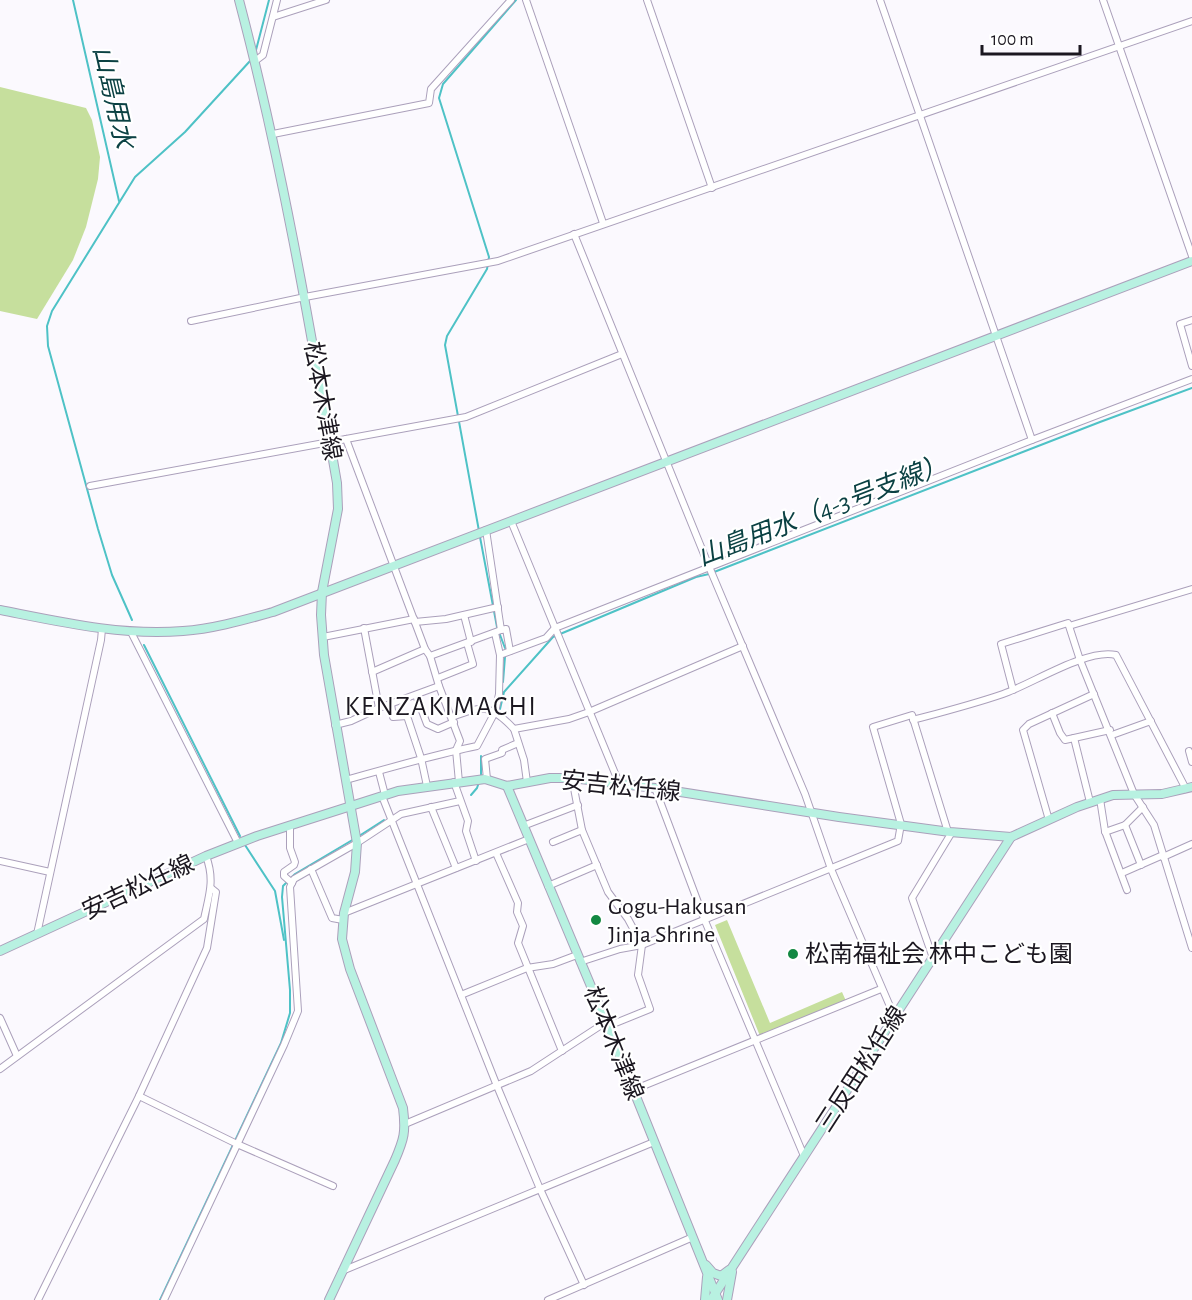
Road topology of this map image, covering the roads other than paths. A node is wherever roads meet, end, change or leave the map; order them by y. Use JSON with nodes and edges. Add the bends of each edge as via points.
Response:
{"nodes":[{"id":1,"x":239,"y":0,"type":"edge"},
{"id":2,"x":277,"y":0,"type":"edge"},
{"id":3,"x":326,"y":0,"type":"edge"},
{"id":4,"x":511,"y":0,"type":"edge"},
{"id":5,"x":646,"y":0,"type":"edge"},
{"id":6,"x":880,"y":0,"type":"edge"},
{"id":7,"x":1103,"y":0,"type":"edge"},
{"id":8,"x":528,"y":1,"type":"edge"},
{"id":9,"x":273,"y":17,"type":"junction"},
{"id":10,"x":1192,"y":21,"type":"edge"},
{"id":11,"x":1119,"y":46,"type":"junction"},
{"id":12,"x":255,"y":61,"type":"junction"},
{"id":13,"x":919,"y":115,"type":"junction"},
{"id":14,"x":273,"y":134,"type":"junction"},
{"id":15,"x":712,"y":188,"type":"junction"},
{"id":16,"x":603,"y":223,"type":"junction"},
{"id":17,"x":574,"y":234,"type":"junction"},
{"id":18,"x":1192,"y":256,"type":"edge"},
{"id":19,"x":1192,"y":261,"type":"edge"},
{"id":20,"x":305,"y":297,"type":"junction"},
{"id":21,"x":1192,"y":320,"type":"edge"},
{"id":22,"x":191,"y":321,"type":"dead end"},
{"id":23,"x":996,"y":336,"type":"junction"},
{"id":24,"x":622,"y":354,"type":"junction"},
{"id":25,"x":1192,"y":366,"type":"edge"},
{"id":26,"x":1192,"y":379,"type":"edge"},
{"id":27,"x":346,"y":439,"type":"junction"},
{"id":28,"x":1032,"y":440,"type":"junction"},
{"id":29,"x":330,"y":442,"type":"junction"},
{"id":30,"x":666,"y":462,"type":"junction"},
{"id":31,"x":90,"y":486,"type":"dead end"},
{"id":32,"x":511,"y":521,"type":"junction"},
{"id":33,"x":481,"y":532,"type":"junction"},
{"id":34,"x":393,"y":565,"type":"junction"},
{"id":35,"x":710,"y":570,"type":"junction"},
{"id":36,"x":1192,"y":589,"type":"edge"},
{"id":37,"x":322,"y":592,"type":"junction"},
{"id":38,"x":498,"y":608,"type":"junction"},
{"id":39,"x":0,"y":610,"type":"edge"},
{"id":40,"x":464,"y":615,"type":"junction"},
{"id":41,"x":414,"y":621,"type":"junction"},
{"id":42,"x":1068,"y":623,"type":"dead end"},
{"id":43,"x":364,"y":627,"type":"junction"},
{"id":44,"x":102,"y":629,"type":"junction"},
{"id":45,"x":499,"y":631,"type":"junction"},
{"id":46,"x":131,"y":632,"type":"junction"},
{"id":47,"x":556,"y":633,"type":"junction"},
{"id":48,"x":323,"y":637,"type":"junction"},
{"id":49,"x":469,"y":642,"type":"junction"},
{"id":50,"x":743,"y":646,"type":"junction"},
{"id":51,"x":425,"y":649,"type":"junction"},
{"id":52,"x":510,"y":651,"type":"junction"},
{"id":53,"x":500,"y":655,"type":"junction"},
{"id":54,"x":430,"y":656,"type":"junction"},
{"id":55,"x":1080,"y":660,"type":"junction"},
{"id":56,"x":372,"y":672,"type":"junction"},
{"id":57,"x":438,"y":682,"type":"junction"},
{"id":58,"x":1013,"y":690,"type":"junction"},
{"id":59,"x":1094,"y":693,"type":"junction"},
{"id":60,"x":416,"y":695,"type":"junction"},
{"id":61,"x":391,"y":704,"type":"junction"},
{"id":62,"x":378,"y":708,"type":"junction"},
{"id":63,"x":495,"y":712,"type":"junction"},
{"id":64,"x":590,"y":712,"type":"junction"},
{"id":65,"x":1052,"y":713,"type":"junction"},
{"id":66,"x":453,"y":719,"type":"junction"},
{"id":67,"x":914,"y":720,"type":"junction"},
{"id":68,"x":1151,"y":722,"type":"junction"},
{"id":69,"x":427,"y":724,"type":"junction"},
{"id":70,"x":335,"y":725,"type":"junction"},
{"id":71,"x":514,"y":729,"type":"junction"},
{"id":72,"x":413,"y":730,"type":"junction"},
{"id":73,"x":1111,"y":732,"type":"junction"},
{"id":74,"x":1074,"y":738,"type":"junction"},
{"id":75,"x":518,"y":743,"type":"junction"},
{"id":76,"x":456,"y":750,"type":"junction"},
{"id":77,"x":1189,"y":751,"type":"dead end"},
{"id":78,"x":421,"y":758,"type":"junction"},
{"id":79,"x":1192,"y":762,"type":"edge"},
{"id":80,"x":379,"y":772,"type":"junction"},
{"id":81,"x":572,"y":778,"type":"junction"},
{"id":82,"x":482,"y":779,"type":"junction"},
{"id":83,"x":346,"y":780,"type":"junction"},
{"id":84,"x":457,"y":782,"type":"junction"},
{"id":85,"x":527,"y":782,"type":"junction"},
{"id":86,"x":619,"y":783,"type":"junction"},
{"id":87,"x":427,"y":786,"type":"junction"},
{"id":88,"x":507,"y":786,"type":"junction"},
{"id":89,"x":655,"y":788,"type":"junction"},
{"id":90,"x":1190,"y":790,"type":"edge"},
{"id":91,"x":1134,"y":794,"type":"junction"},
{"id":92,"x":384,"y":795,"type":"junction"},
{"id":93,"x":1100,"y":799,"type":"junction"},
{"id":94,"x":460,"y":801,"type":"junction"},
{"id":95,"x":1090,"y":802,"type":"junction"},
{"id":96,"x":578,"y":805,"type":"junction"},
{"id":97,"x":351,"y":806,"type":"junction"},
{"id":98,"x":431,"y":807,"type":"junction"},
{"id":99,"x":1143,"y":807,"type":"junction"},
{"id":100,"x":811,"y":812,"type":"junction"},
{"id":101,"x":390,"y":817,"type":"junction"},
{"id":102,"x":1049,"y":820,"type":"junction"},
{"id":103,"x":901,"y":824,"type":"junction"},
{"id":104,"x":1125,"y":825,"type":"junction"},
{"id":105,"x":290,"y":826,"type":"junction"},
{"id":106,"x":523,"y":826,"type":"junction"},
{"id":107,"x":582,"y":830,"type":"junction"},
{"id":108,"x":950,"y":832,"type":"junction"},
{"id":109,"x":1106,"y":832,"type":"junction"},
{"id":110,"x":1011,"y":837,"type":"junction"},
{"id":111,"x":529,"y":838,"type":"junction"},
{"id":112,"x":357,"y":839,"type":"junction"},
{"id":113,"x":553,"y":842,"type":"dead end"},
{"id":114,"x":238,"y":843,"type":"junction"},
{"id":115,"x":1192,"y":844,"type":"edge"},
{"id":116,"x":496,"y":853,"type":"junction"},
{"id":117,"x":206,"y":856,"type":"junction"},
{"id":118,"x":1163,"y":856,"type":"junction"},
{"id":119,"x":0,"y":861,"type":"edge"},
{"id":120,"x":476,"y":861,"type":"junction"},
{"id":121,"x":597,"y":865,"type":"junction"},
{"id":122,"x":1141,"y":865,"type":"junction"},
{"id":123,"x":456,"y":868,"type":"junction"},
{"id":124,"x":311,"y":869,"type":"junction"},
{"id":125,"x":831,"y":869,"type":"junction"},
{"id":126,"x":50,"y":872,"type":"junction"},
{"id":127,"x":1122,"y":873,"type":"junction"},
{"id":128,"x":291,"y":883,"type":"junction"},
{"id":129,"x":417,"y":884,"type":"junction"},
{"id":130,"x":548,"y":886,"type":"junction"},
{"id":131,"x":211,"y":888,"type":"junction"},
{"id":132,"x":1127,"y":890,"type":"dead end"},
{"id":133,"x":343,"y":916,"type":"junction"},
{"id":134,"x":705,"y":921,"type":"junction"},
{"id":135,"x":38,"y":934,"type":"junction"},
{"id":136,"x":642,"y":945,"type":"junction"},
{"id":137,"x":1192,"y":948,"type":"edge"},
{"id":138,"x":0,"y":951,"type":"edge"},
{"id":139,"x":933,"y":958,"type":"junction"},
{"id":140,"x":578,"y":959,"type":"junction"},
{"id":141,"x":527,"y":968,"type":"junction"},
{"id":142,"x":881,"y":989,"type":"junction"},
{"id":143,"x":461,"y":995,"type":"junction"},
{"id":144,"x":0,"y":1018,"type":"edge"},
{"id":145,"x":895,"y":1018,"type":"junction"},
{"id":146,"x":606,"y":1022,"type":"junction"},
{"id":147,"x":754,"y":1041,"type":"junction"},
{"id":148,"x":562,"y":1051,"type":"junction"},
{"id":149,"x":17,"y":1056,"type":"junction"},
{"id":150,"x":0,"y":1068,"type":"edge"},
{"id":151,"x":496,"y":1086,"type":"junction"},
{"id":152,"x":633,"y":1090,"type":"junction"},
{"id":153,"x":139,"y":1096,"type":"junction"},
{"id":154,"x":405,"y":1124,"type":"junction"},
{"id":155,"x":234,"y":1142,"type":"junction"},
{"id":156,"x":654,"y":1142,"type":"junction"},
{"id":157,"x":804,"y":1156,"type":"junction"},
{"id":158,"x":333,"y":1186,"type":"dead end"},
{"id":159,"x":540,"y":1189,"type":"junction"},
{"id":160,"x":693,"y":1237,"type":"junction"},
{"id":161,"x":733,"y":1265,"type":"junction"},
{"id":162,"x":705,"y":1266,"type":"junction"},
{"id":163,"x":342,"y":1271,"type":"junction"},
{"id":164,"x":584,"y":1286,"type":"junction"},
{"id":165,"x":715,"y":1298,"type":"edge"},
{"id":166,"x":38,"y":1300,"type":"edge"},
{"id":167,"x":164,"y":1300,"type":"edge"},
{"id":168,"x":329,"y":1300,"type":"edge"},
{"id":169,"x":548,"y":1300,"type":"edge"},
{"id":170,"x":705,"y":1300,"type":"edge"},
{"id":171,"x":728,"y":1300,"type":"edge"}],
"edges":[{"from":1,"to":12,"type":"main road","name":"松本木津線"},
{"from":2,"to":9,"type":"street"},
{"from":3,"to":9,"type":"street"},
{"from":4,"to":14,"type":"street","via":[[431,89],[429,103]]},
{"from":5,"to":15,"type":"street"},
{"from":6,"to":13,"type":"street"},
{"from":7,"to":11,"type":"street"},
{"from":8,"to":16,"type":"street"},
{"from":9,"to":12,"type":"street","via":[[263,55]]},
{"from":10,"to":11,"type":"street"},
{"from":11,"to":13,"type":"street"},
{"from":11,"to":18,"type":"street"},
{"from":12,"to":14,"type":"main road","name":"松本木津線"},
{"from":13,"to":15,"type":"street"},
{"from":13,"to":23,"type":"street"},
{"from":14,"to":20,"type":"main road","name":"松本木津線"},
{"from":15,"to":16,"type":"street"},
{"from":16,"to":17,"type":"street"},
{"from":17,"to":20,"type":"street","via":[[490,262]]},
{"from":17,"to":24,"type":"street"},
{"from":19,"to":23,"type":"main road"},
{"from":20,"to":22,"type":"street"},
{"from":20,"to":29,"type":"main road","name":"松本木津線"},
{"from":21,"to":25,"type":"street","via":[[1180,324]]},
{"from":23,"to":28,"type":"street"},
{"from":23,"to":30,"type":"main road"},
{"from":24,"to":27,"type":"street","via":[[459,418]]},
{"from":24,"to":30,"type":"street"},
{"from":26,"to":28,"type":"street"},
{"from":27,"to":29,"type":"street"},
{"from":27,"to":34,"type":"street"},
{"from":28,"to":35,"type":"street"},
{"from":29,"to":31,"type":"street"},
{"from":29,"to":37,"type":"main road","name":"松本木津線","via":[[338,509]]},
{"from":30,"to":32,"type":"main road"},
{"from":30,"to":35,"type":"street"},
{"from":32,"to":33,"type":"main road"},
{"from":32,"to":47,"type":"street"},
{"from":33,"to":34,"type":"main road"},
{"from":33,"to":38,"type":"street"},
{"from":34,"to":37,"type":"main road"},
{"from":34,"to":41,"type":"street"},
{"from":35,"to":47,"type":"street"},
{"from":35,"to":50,"type":"street"},
{"from":36,"to":55,"type":"street","via":[[1068,626]]},
{"from":37,"to":46,"type":"main road","via":[[240,621],[184,631]]},
{"from":37,"to":48,"type":"main road","name":"松本木津線"},
{"from":38,"to":40,"type":"street"},
{"from":38,"to":45,"type":"street"},
{"from":39,"to":44,"type":"main road"},
{"from":40,"to":41,"type":"street"},
{"from":40,"to":49,"type":"street"},
{"from":41,"to":43,"type":"street"},
{"from":41,"to":51,"type":"street"},
{"from":42,"to":58,"type":"street","via":[[1001,644]]},
{"from":43,"to":48,"type":"street"},
{"from":43,"to":56,"type":"street"},
{"from":44,"to":46,"type":"main road"},
{"from":44,"to":126,"type":"street"},
{"from":45,"to":49,"type":"street"},
{"from":45,"to":52,"type":"street","via":[[506,629]]},
{"from":45,"to":53,"type":"street"},
{"from":46,"to":114,"type":"street"},
{"from":47,"to":52,"type":"street"},
{"from":47,"to":64,"type":"street"},
{"from":48,"to":70,"type":"main road","name":"松本木津線"},
{"from":49,"to":54,"type":"street"},
{"from":49,"to":57,"type":"street","via":[[473,664]]},
{"from":50,"to":64,"type":"street"},
{"from":50,"to":100,"type":"street"},
{"from":51,"to":54,"type":"street"},
{"from":51,"to":56,"type":"street"},
{"from":52,"to":53,"type":"street"},
{"from":53,"to":63,"type":"street","via":[[500,694]]},
{"from":54,"to":57,"type":"street"},
{"from":55,"to":58,"type":"street"},
{"from":55,"to":59,"type":"street"},
{"from":55,"to":68,"type":"street","via":[[1106,652],[1116,655]]},
{"from":56,"to":62,"type":"street"},
{"from":57,"to":60,"type":"street"},
{"from":57,"to":66,"type":"street"},
{"from":58,"to":67,"type":"street"},
{"from":59,"to":65,"type":"street"},
{"from":59,"to":73,"type":"street"},
{"from":60,"to":61,"type":"street"},
{"from":60,"to":69,"type":"street"},
{"from":61,"to":62,"type":"street"},
{"from":61,"to":72,"type":"street","via":[[393,717],[407,716]]},
{"from":62,"to":70,"type":"street"},
{"from":63,"to":66,"type":"street","via":[[475,708]]},
{"from":63,"to":71,"type":"street"},
{"from":63,"to":76,"type":"street","via":[[477,746]]},
{"from":64,"to":71,"type":"street"},
{"from":64,"to":86,"type":"street"},
{"from":65,"to":74,"type":"street","via":[[1065,740]]},
{"from":65,"to":102,"type":"street","via":[[1029,724],[1023,734]]},
{"from":66,"to":69,"type":"street","via":[[438,729]]},
{"from":66,"to":76,"type":"street","via":[[460,741]]},
{"from":67,"to":103,"type":"street","via":[[912,715],[873,727]]},
{"from":67,"to":108,"type":"street"},
{"from":68,"to":73,"type":"street"},
{"from":68,"to":90,"type":"street"},
{"from":69,"to":72,"type":"street"},
{"from":70,"to":83,"type":"main road","name":"松本木津線"},
{"from":71,"to":75,"type":"street"},
{"from":72,"to":78,"type":"street"},
{"from":73,"to":74,"type":"street"},
{"from":73,"to":91,"type":"street"},
{"from":74,"to":95,"type":"street"},
{"from":75,"to":82,"type":"street","via":[[485,759]]},
{"from":75,"to":85,"type":"street"},
{"from":76,"to":78,"type":"street"},
{"from":76,"to":84,"type":"street"},
{"from":77,"to":79,"type":"street"},
{"from":78,"to":80,"type":"street"},
{"from":78,"to":87,"type":"street"},
{"from":80,"to":83,"type":"street"},
{"from":80,"to":92,"type":"street"},
{"from":81,"to":85,"type":"main road","name":"安吉松任線"},
{"from":81,"to":86,"type":"main road","name":"安吉松任線"},
{"from":81,"to":96,"type":"street"},
{"from":82,"to":84,"type":"main road","name":"安吉松任線"},
{"from":82,"to":88,"type":"main road","name":"安吉松任線"},
{"from":83,"to":97,"type":"main road","name":"松本木津線"},
{"from":84,"to":87,"type":"main road","name":"安吉松任線"},
{"from":84,"to":94,"type":"street"},
{"from":85,"to":88,"type":"main road","name":"安吉松任線"},
{"from":86,"to":89,"type":"main road","name":"安吉松任線"},
{"from":87,"to":92,"type":"main road","name":"安吉松任線"},
{"from":88,"to":106,"type":"main road","name":"松本木津線"},
{"from":89,"to":100,"type":"main road","name":"安吉松任線"},
{"from":89,"to":134,"type":"street"},
{"from":90,"to":91,"type":"main road","name":"安吉松任線"},
{"from":91,"to":93,"type":"main road","name":"安吉松任線"},
{"from":91,"to":99,"type":"street"},
{"from":92,"to":97,"type":"main road","name":"安吉松任線"},
{"from":92,"to":101,"type":"street"},
{"from":93,"to":95,"type":"main road","name":"安吉松任線"},
{"from":93,"to":109,"type":"street"},
{"from":94,"to":98,"type":"street"},
{"from":94,"to":120,"type":"street"},
{"from":95,"to":102,"type":"main road","name":"安吉松任線"},
{"from":96,"to":106,"type":"street"},
{"from":96,"to":107,"type":"street"},
{"from":97,"to":105,"type":"main road","name":"安吉松任線"},
{"from":97,"to":112,"type":"main road","name":"松本木津線"},
{"from":98,"to":101,"type":"street"},
{"from":98,"to":123,"type":"street"},
{"from":99,"to":104,"type":"street"},
{"from":99,"to":118,"type":"street","via":[[1154,825]]},
{"from":100,"to":103,"type":"main road","name":"安吉松任線"},
{"from":100,"to":125,"type":"street"},
{"from":101,"to":112,"type":"street"},
{"from":101,"to":129,"type":"street"},
{"from":102,"to":110,"type":"main road","name":"安吉松任線"},
{"from":103,"to":108,"type":"main road","name":"安吉松任線"},
{"from":103,"to":125,"type":"street","via":[[898,841]]},
{"from":104,"to":109,"type":"street"},
{"from":104,"to":122,"type":"street"},
{"from":105,"to":114,"type":"main road","name":"安吉松任線"},
{"from":105,"to":128,"type":"street","via":[[290,848],[295,862],[284,872]]},
{"from":106,"to":111,"type":"main road","name":"松本木津線"},
{"from":107,"to":113,"type":"street"},
{"from":107,"to":121,"type":"street"},
{"from":108,"to":110,"type":"main road","name":"安吉松任線"},
{"from":108,"to":139,"type":"street","via":[[912,898]]},
{"from":109,"to":127,"type":"street"},
{"from":110,"to":139,"type":"main road","name":"三反田松任線"},
{"from":111,"to":116,"type":"street"},
{"from":111,"to":130,"type":"main road","name":"松本木津線"},
{"from":112,"to":124,"type":"street"},
{"from":112,"to":133,"type":"main road","name":"松本木津線","via":[[355,872]]},
{"from":114,"to":117,"type":"main road","name":"安吉松任線"},
{"from":115,"to":118,"type":"street"},
{"from":116,"to":120,"type":"street"},
{"from":116,"to":141,"type":"street","via":[[518,903],[523,926],[518,943]]},
{"from":117,"to":131,"type":"street","via":[[212,871]]},
{"from":117,"to":135,"type":"main road","name":"安吉松任線"},
{"from":118,"to":122,"type":"street"},
{"from":118,"to":137,"type":"street"},
{"from":119,"to":126,"type":"street"},
{"from":120,"to":123,"type":"street"},
{"from":121,"to":130,"type":"street"},
{"from":121,"to":136,"type":"street","via":[[608,892]]},
{"from":122,"to":127,"type":"street"},
{"from":123,"to":129,"type":"street"},
{"from":124,"to":128,"type":"street"},
{"from":124,"to":133,"type":"street","via":[[332,918]]},
{"from":125,"to":134,"type":"street"},
{"from":125,"to":142,"type":"street"},
{"from":126,"to":135,"type":"street"},
{"from":127,"to":132,"type":"street"},
{"from":128,"to":155,"type":"street","via":[[298,1011]]},
{"from":129,"to":133,"type":"street"},
{"from":129,"to":143,"type":"street"},
{"from":130,"to":140,"type":"main road","name":"松本木津線"},
{"from":131,"to":149,"type":"street","via":[[204,919]]},
{"from":131,"to":153,"type":"street","via":[[216,892],[207,948]]},
{"from":133,"to":154,"type":"main road","name":"松本木津線","via":[[344,951],[403,1108]]},
{"from":134,"to":136,"type":"street"},
{"from":134,"to":147,"type":"street"},
{"from":135,"to":138,"type":"main road","name":"安吉松任線"},
{"from":136,"to":140,"type":"street"},
{"from":136,"to":146,"type":"street","via":[[638,975],[650,1009],[613,1024]]},
{"from":139,"to":145,"type":"main road","name":"三反田松任線"},
{"from":140,"to":141,"type":"street"},
{"from":140,"to":146,"type":"main road","name":"松本木津線"},
{"from":141,"to":143,"type":"street"},
{"from":141,"to":148,"type":"street"},
{"from":142,"to":145,"type":"street"},
{"from":142,"to":147,"type":"street"},
{"from":143,"to":151,"type":"street"},
{"from":144,"to":149,"type":"street"},
{"from":145,"to":157,"type":"main road","name":"三反田松任線"},
{"from":146,"to":148,"type":"street"},
{"from":146,"to":152,"type":"main road","name":"松本木津線"},
{"from":147,"to":152,"type":"street"},
{"from":147,"to":157,"type":"street"},
{"from":148,"to":151,"type":"street","via":[[531,1071]]},
{"from":149,"to":150,"type":"street"},
{"from":151,"to":154,"type":"street"},
{"from":151,"to":159,"type":"street"},
{"from":152,"to":156,"type":"main road","name":"松本木津線"},
{"from":153,"to":155,"type":"street"},
{"from":153,"to":166,"type":"street"},
{"from":154,"to":163,"type":"main road","via":[[395,1160]]},
{"from":155,"to":158,"type":"street"},
{"from":155,"to":167,"type":"street"},
{"from":156,"to":159,"type":"street"},
{"from":156,"to":160,"type":"main road","name":"松本木津線"},
{"from":157,"to":161,"type":"main road","name":"三反田松任線"},
{"from":159,"to":163,"type":"street"},
{"from":159,"to":164,"type":"street"},
{"from":160,"to":162,"type":"main road","name":"松本木津線"},
{"from":160,"to":164,"type":"street"},
{"from":161,"to":162,"type":"main road","via":[[721,1276]]},
{"from":161,"to":165,"type":"main road","name":"三反田松任線"},
{"from":161,"to":171,"type":"main road"},
{"from":162,"to":165,"type":"main road","name":"松本木津線"},
{"from":162,"to":170,"type":"main road"},
{"from":163,"to":168,"type":"main road"},
{"from":164,"to":169,"type":"street"}]}
